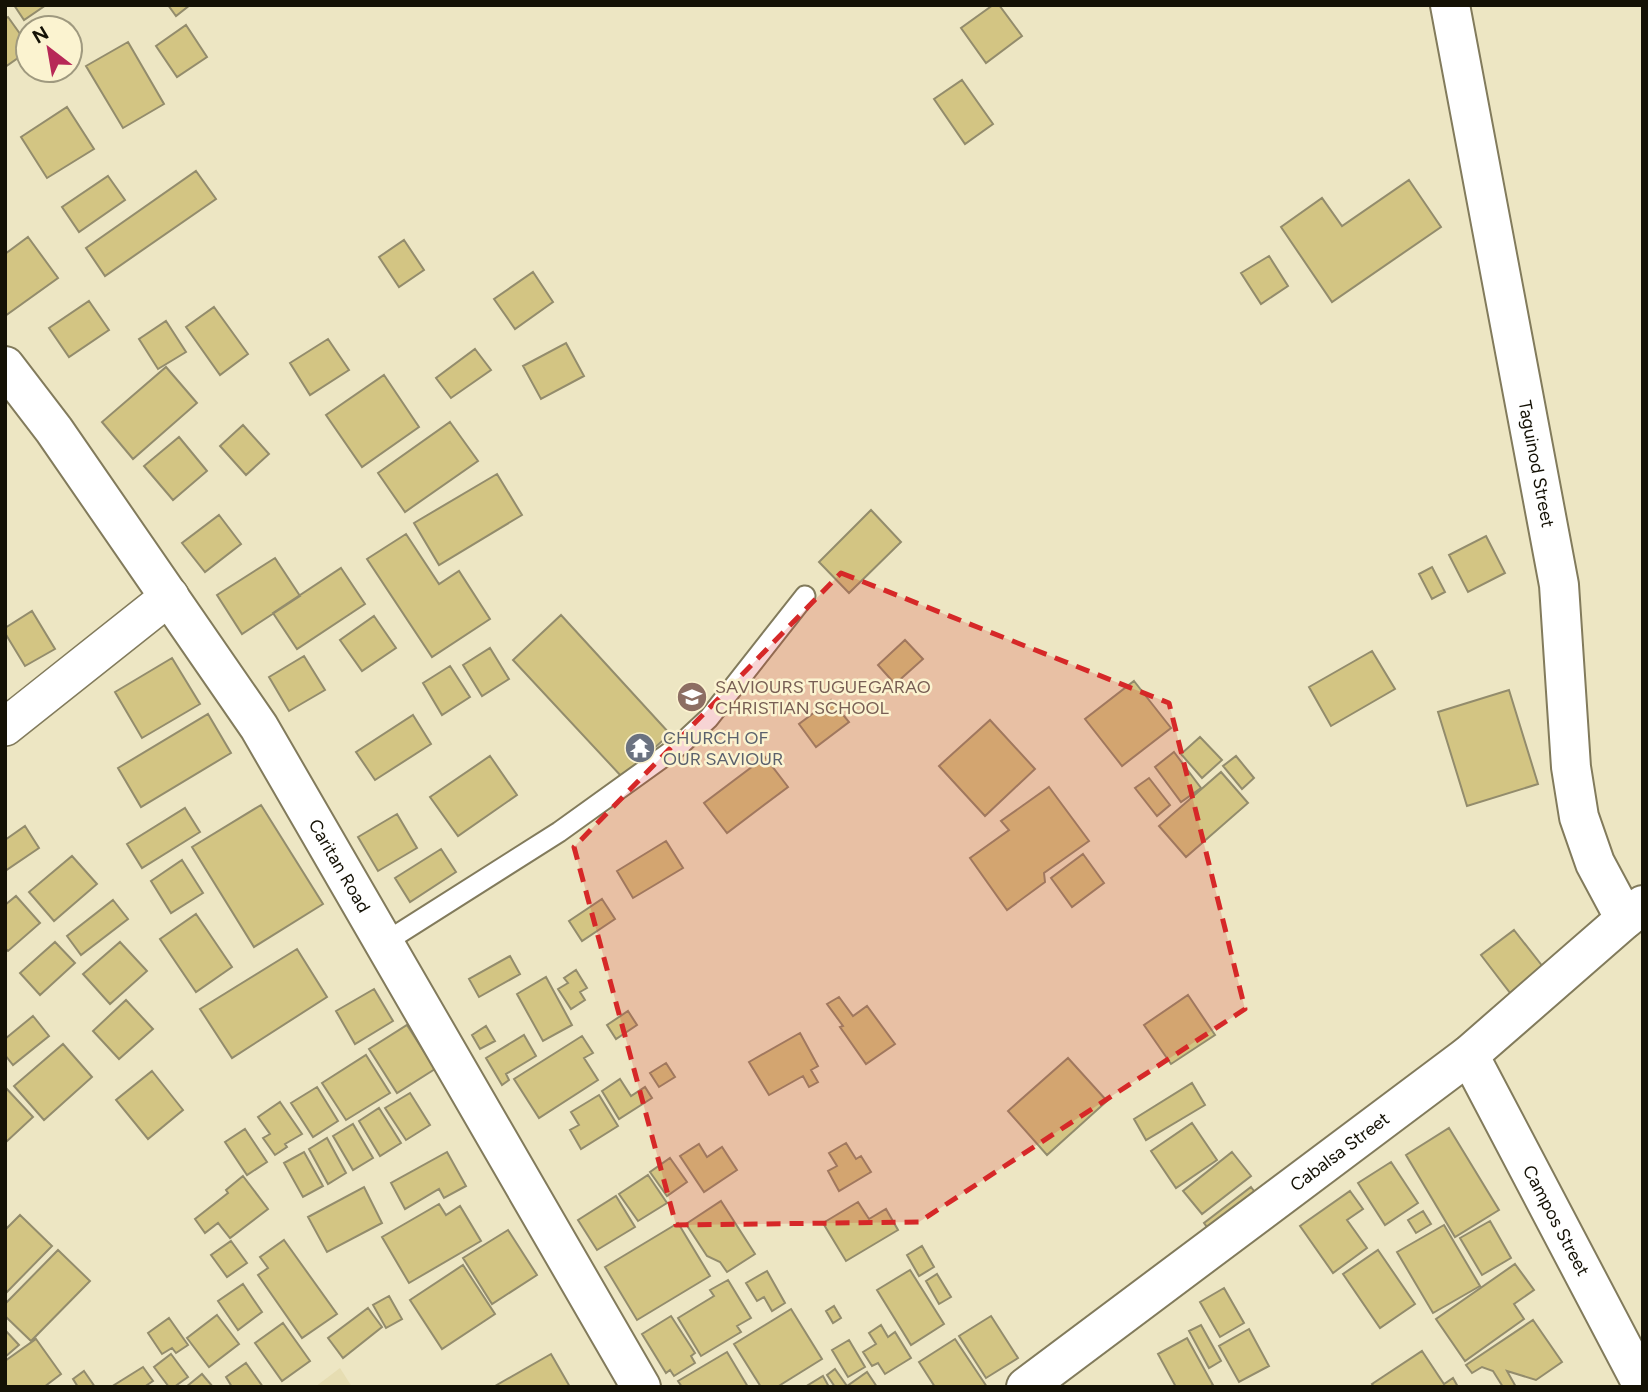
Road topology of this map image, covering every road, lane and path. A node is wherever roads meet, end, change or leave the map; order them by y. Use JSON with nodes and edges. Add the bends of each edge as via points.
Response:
{"nodes":[{"id":1,"x":1450,"y":5,"type":"edge"},
{"id":2,"x":5,"y":366,"type":"edge"},
{"id":3,"x":170,"y":596,"type":"junction"},
{"id":4,"x":805,"y":596,"type":"dead end"},
{"id":5,"x":5,"y":727,"type":"edge"},
{"id":6,"x":1634,"y":912,"type":"edge"},
{"id":7,"x":384,"y":943,"type":"junction"},
{"id":8,"x":1469,"y":1055,"type":"junction"},
{"id":9,"x":641,"y":1387,"type":"edge"},
{"id":10,"x":1026,"y":1387,"type":"edge"},
{"id":11,"x":1643,"y":1387,"type":"edge"}],
"edges":[{"from":1,"to":6,"type":"street","name":"Taguinod Street","via":[[1559,585],[1571,766],[1579,817],[1595,863]]},
{"from":2,"to":3,"type":"street","name":"Caritan Road"},
{"from":3,"to":5,"type":"street"},
{"from":3,"to":7,"type":"street","name":"Caritan Road","via":[[259,727]]},
{"from":4,"to":7,"type":"lane","via":[[709,718],[680,745],[559,832]]},
{"from":6,"to":8,"type":"street","name":"Cabalsa Street"},
{"from":7,"to":9,"type":"street","name":"Caritan Road"},
{"from":8,"to":10,"type":"street","name":"Cabalsa Street"},
{"from":8,"to":11,"type":"street","name":"Campos Street"}]}
